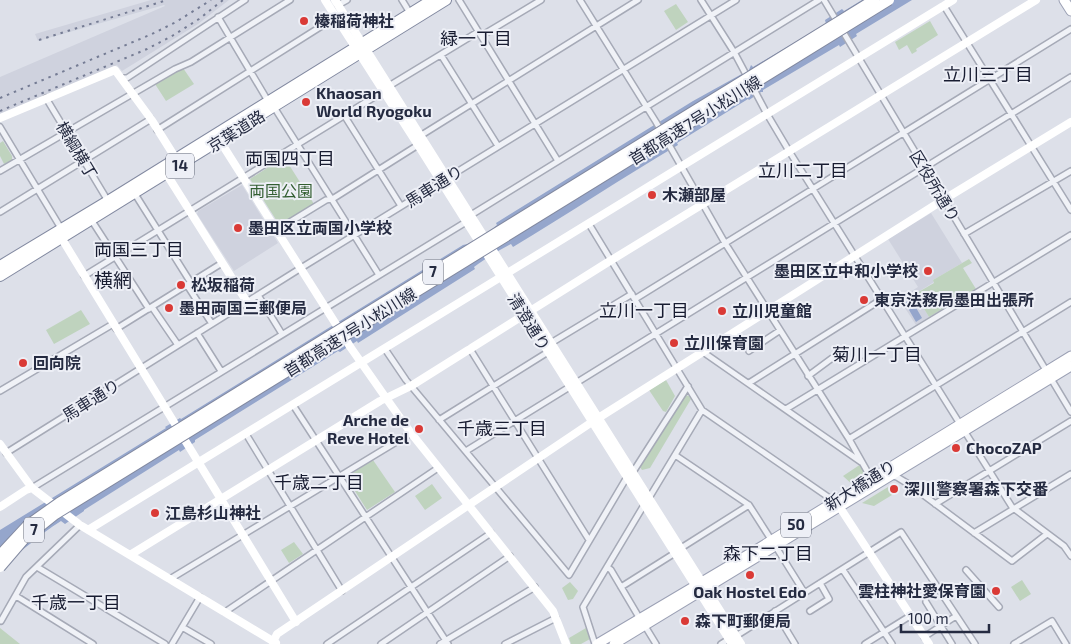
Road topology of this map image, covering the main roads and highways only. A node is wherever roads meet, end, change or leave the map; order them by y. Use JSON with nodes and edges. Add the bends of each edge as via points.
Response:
{"nodes":[{"id":1,"x":432,"y":0,"type":"edge"},
{"id":2,"x":446,"y":0,"type":"edge"},
{"id":3,"x":874,"y":0,"type":"edge"},
{"id":4,"x":889,"y":0,"type":"edge"},
{"id":5,"x":1064,"y":0,"type":"edge"},
{"id":6,"x":1071,"y":11,"type":"edge"},
{"id":7,"x":361,"y":49,"type":"junction"},
{"id":8,"x":271,"y":104,"type":"junction"},
{"id":9,"x":178,"y":163,"type":"junction"},
{"id":10,"x":164,"y":171,"type":"junction"},
{"id":11,"x":62,"y":234,"type":"junction"},
{"id":12,"x":0,"y":266,"type":"edge"},
{"id":13,"x":0,"y":276,"type":"edge"},
{"id":14,"x":1071,"y":356,"type":"edge"},
{"id":15,"x":1071,"y":366,"type":"edge"},
{"id":16,"x":1048,"y":375,"type":"junction"},
{"id":17,"x":962,"y":428,"type":"junction"},
{"id":18,"x":837,"y":504,"type":"junction"},
{"id":19,"x":0,"y":555,"type":"edge"},
{"id":20,"x":0,"y":567,"type":"edge"},
{"id":21,"x":642,"y":623,"type":"junction"},
{"id":22,"x":596,"y":644,"type":"edge"},
{"id":23,"x":614,"y":644,"type":"edge"}],
"edges":[{"from":1,"to":7,"type":"highway","name":"京葉道路","number":"14"},
{"from":2,"to":7,"type":"highway","name":"京葉道路","number":"14"},
{"from":3,"to":19,"type":"highway","name":"首都高速7号小松川線","number":"7","bridge":true,"via":[[53,506],[23,529]]},
{"from":4,"to":20,"type":"highway","name":"首都高速7号小松川線","number":"7","bridge":true,"via":[[60,512],[24,539]]},
{"from":5,"to":6,"type":"main road"},
{"from":7,"to":8,"type":"highway","name":"京葉道路","number":"14"},
{"from":8,"to":9,"type":"highway","name":"京葉道路","number":"14"},
{"from":8,"to":9,"type":"highway","name":"京葉道路","number":"14","via":[[220,141]]},
{"from":9,"to":10,"type":"highway","name":"京葉道路","number":"14"},
{"from":10,"to":11,"type":"highway","name":"京葉道路","number":"14","via":[[108,201]]},
{"from":10,"to":11,"type":"highway","name":"京葉道路","number":"14","via":[[92,221]]},
{"from":11,"to":12,"type":"highway","name":"京葉道路","number":"14"},
{"from":11,"to":13,"type":"highway","name":"京葉道路","number":"14"},
{"from":14,"to":16,"type":"main road","name":"新大橋通り","number":"50"},
{"from":15,"to":16,"type":"main road","name":"新大橋通り","number":"50"},
{"from":16,"to":17,"type":"main road","name":"新大橋通り","number":"50"},
{"from":17,"to":18,"type":"main road","name":"新大橋通り","number":"50","via":[[892,476]]},
{"from":17,"to":18,"type":"main road","name":"新大橋通り","number":"50","via":[[871,478]]},
{"from":18,"to":21,"type":"main road","name":"新大橋通り","number":"50"},
{"from":21,"to":22,"type":"main road","name":"新大橋通り","number":"50"},
{"from":21,"to":23,"type":"main road","name":"新大橋通り","number":"50"}]}
